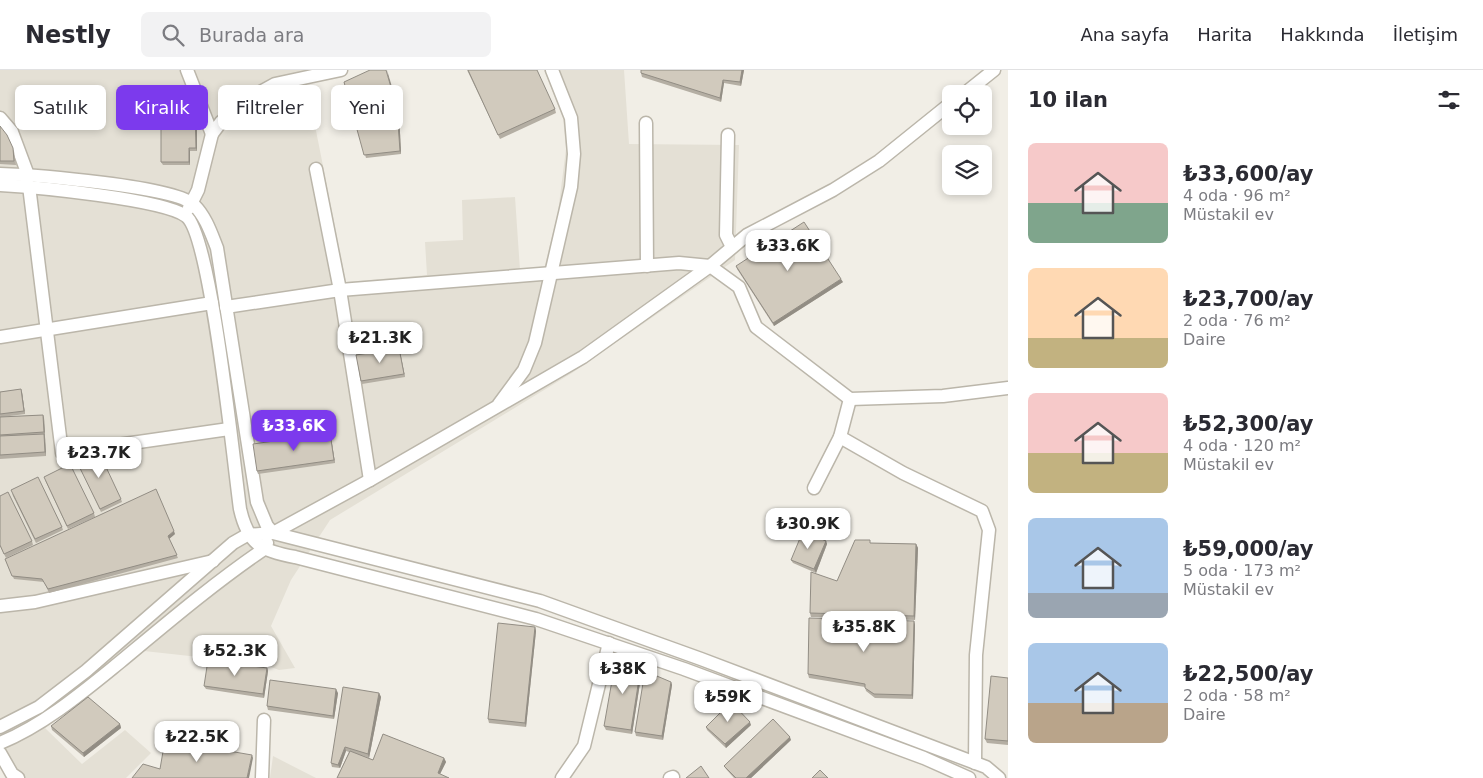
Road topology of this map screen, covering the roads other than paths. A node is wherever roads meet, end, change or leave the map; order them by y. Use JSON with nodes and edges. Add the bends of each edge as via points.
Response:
{"nodes":[{"id":1,"x":187,"y":70,"type":"edge"},
{"id":2,"x":280,"y":70,"type":"edge"},
{"id":3,"x":341,"y":70,"type":"edge"},
{"id":4,"x":552,"y":70,"type":"edge"},
{"id":5,"x":994,"y":70,"type":"edge"},
{"id":6,"x":290,"y":81,"type":"junction"},
{"id":7,"x":975,"y":85,"type":"edge"},
{"id":8,"x":942,"y":111,"type":"edge"},
{"id":9,"x":0,"y":118,"type":"edge"},
{"id":10,"x":646,"y":123,"type":"dead end"},
{"id":11,"x":212,"y":134,"type":"junction"},
{"id":12,"x":728,"y":136,"type":"dead end"},
{"id":13,"x":316,"y":170,"type":"dead end"},
{"id":14,"x":0,"y":174,"type":"edge"},
{"id":15,"x":29,"y":181,"type":"junction"},
{"id":16,"x":0,"y":185,"type":"edge"},
{"id":17,"x":194,"y":203,"type":"junction"},
{"id":18,"x":183,"y":215,"type":"junction"},
{"id":19,"x":732,"y":247,"type":"junction"},
{"id":20,"x":647,"y":266,"type":"junction"},
{"id":21,"x":710,"y":266,"type":"junction"},
{"id":22,"x":551,"y":275,"type":"junction"},
{"id":23,"x":340,"y":290,"type":"junction"},
{"id":24,"x":212,"y":304,"type":"junction"},
{"id":25,"x":226,"y":308,"type":"junction"},
{"id":26,"x":46,"y":330,"type":"junction"},
{"id":27,"x":0,"y":337,"type":"edge"},
{"id":28,"x":1008,"y":388,"type":"edge"},
{"id":29,"x":850,"y":399,"type":"junction"},
{"id":30,"x":495,"y":409,"type":"junction"},
{"id":31,"x":229,"y":429,"type":"junction"},
{"id":32,"x":840,"y":436,"type":"junction"},
{"id":33,"x":248,"y":454,"type":"junction"},
{"id":34,"x":233,"y":457,"type":"junction"},
{"id":35,"x":370,"y":480,"type":"junction"},
{"id":36,"x":814,"y":488,"type":"dead end"},
{"id":37,"x":273,"y":533,"type":"junction"},
{"id":38,"x":247,"y":535,"type":"junction"},
{"id":39,"x":264,"y":549,"type":"junction"},
{"id":40,"x":214,"y":560,"type":"junction"},
{"id":41,"x":0,"y":606,"type":"edge"},
{"id":42,"x":609,"y":643,"type":"junction"},
{"id":43,"x":264,"y":720,"type":"dead end"},
{"id":44,"x":0,"y":727,"type":"edge"},
{"id":45,"x":0,"y":742,"type":"edge"},
{"id":46,"x":0,"y":753,"type":"edge"},
{"id":47,"x":975,"y":763,"type":"junction"},
{"id":48,"x":13,"y":777,"type":"edge"},
{"id":49,"x":262,"y":778,"type":"edge"},
{"id":50,"x":562,"y":778,"type":"edge"},
{"id":51,"x":969,"y":778,"type":"edge"},
{"id":52,"x":999,"y":778,"type":"edge"}],
"edges":[{"from":1,"to":11,"type":"street"},
{"from":2,"to":6,"type":"street"},
{"from":3,"to":6,"type":"street"},
{"from":4,"to":22,"type":"street","via":[[571,118],[574,154],[571,187]]},
{"from":5,"to":7,"type":"street"},
{"from":6,"to":11,"type":"street","via":[[275,84],[248,98]]},
{"from":8,"to":19,"type":"street","via":[[879,161],[833,190],[747,235]]},
{"from":9,"to":15,"type":"street","via":[[12,132]]},
{"from":10,"to":20,"type":"street"},
{"from":11,"to":17,"type":"street"},
{"from":12,"to":19,"type":"street","via":[[726,235]]},
{"from":13,"to":23,"type":"street"},
{"from":14,"to":15,"type":"street"},
{"from":15,"to":16,"type":"street"},
{"from":15,"to":17,"type":"street","via":[[155,191]]},
{"from":15,"to":18,"type":"street","via":[[152,205]]},
{"from":15,"to":26,"type":"street"},
{"from":17,"to":18,"type":"street"},
{"from":17,"to":25,"type":"street","via":[[217,248]]},
{"from":18,"to":24,"type":"street","via":[[196,233]]},
{"from":19,"to":21,"type":"street"},
{"from":20,"to":21,"type":"street","via":[[679,263]]},
{"from":20,"to":22,"type":"street"},
{"from":21,"to":29,"type":"street","via":[[739,287],[756,327]]},
{"from":21,"to":30,"type":"street","via":[[583,357]]},
{"from":22,"to":23,"type":"street"},
{"from":22,"to":30,"type":"street","via":[[535,343],[524,370]]},
{"from":23,"to":25,"type":"street"},
{"from":23,"to":35,"type":"street"},
{"from":24,"to":26,"type":"street"},
{"from":24,"to":31,"type":"street"},
{"from":25,"to":33,"type":"street"},
{"from":26,"to":27,"type":"street"},
{"from":26,"to":31,"type":"street","via":[[62,454]]},
{"from":28,"to":29,"type":"street","via":[[943,396]]},
{"from":29,"to":32,"type":"street"},
{"from":30,"to":35,"type":"street"},
{"from":31,"to":34,"type":"street"},
{"from":32,"to":36,"type":"street"},
{"from":32,"to":47,"type":"street","via":[[982,511],[989,530],[976,656]]},
{"from":33,"to":34,"type":"street"},
{"from":33,"to":37,"type":"street","via":[[257,502],[266,526]]},
{"from":34,"to":38,"type":"street"},
{"from":35,"to":37,"type":"street"},
{"from":37,"to":38,"type":"street"},
{"from":37,"to":39,"type":"street"},
{"from":37,"to":47,"type":"street","via":[[540,602],[684,652]]},
{"from":38,"to":39,"type":"street"},
{"from":38,"to":40,"type":"street"},
{"from":39,"to":42,"type":"street","via":[[536,619]]},
{"from":39,"to":45,"type":"street","via":[[227,574],[89,687],[29,730]]},
{"from":40,"to":41,"type":"street","via":[[34,602]]},
{"from":40,"to":44,"type":"street","via":[[86,671],[38,707]]},
{"from":42,"to":50,"type":"street","via":[[584,746]]},
{"from":42,"to":51,"type":"street","via":[[915,754]]},
{"from":43,"to":49,"type":"street"},
{"from":46,"to":48,"type":"street"},
{"from":47,"to":52,"type":"street"}]}
